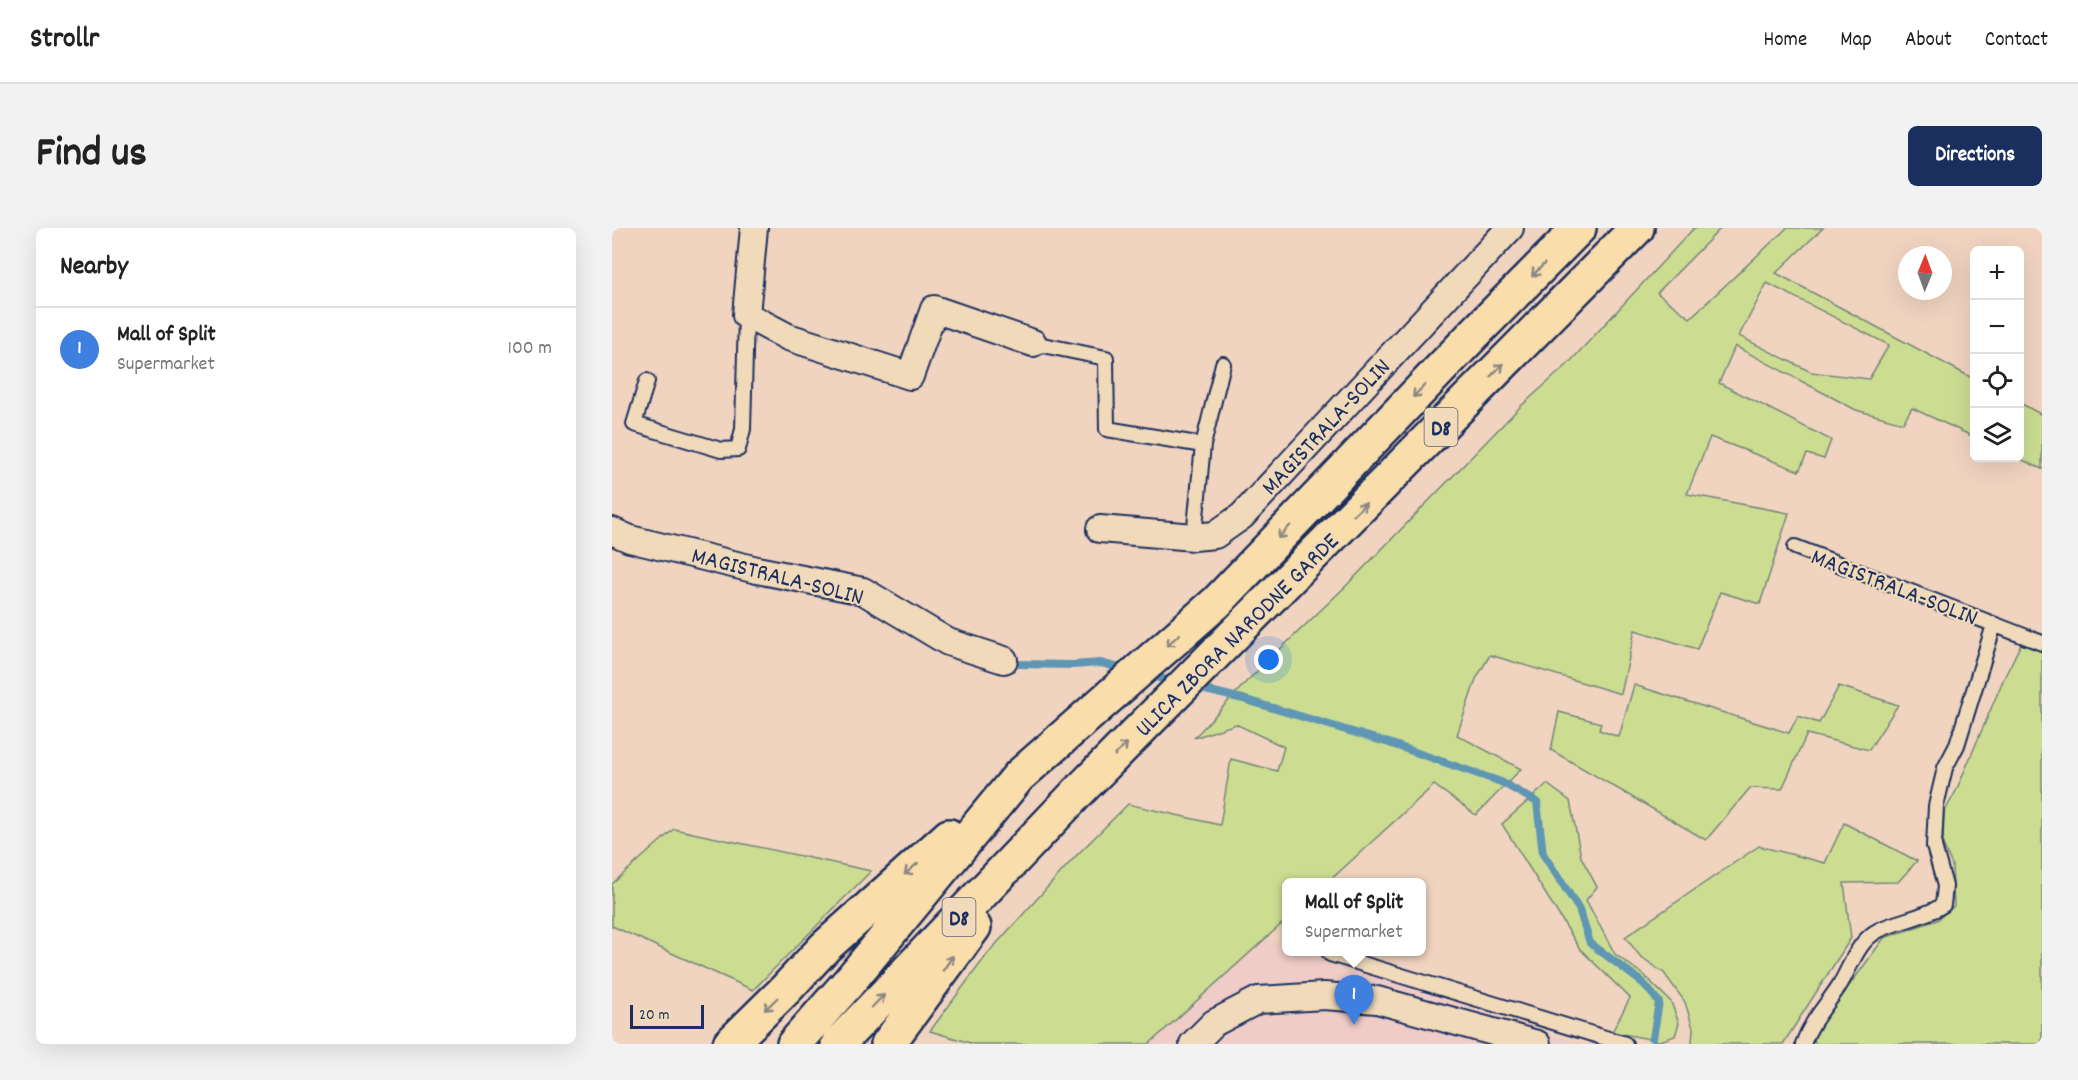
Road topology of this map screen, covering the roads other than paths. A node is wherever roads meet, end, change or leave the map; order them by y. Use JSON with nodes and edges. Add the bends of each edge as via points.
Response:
{"nodes":[{"id":1,"x":754,"y":228,"type":"edge"},
{"id":2,"x":1510,"y":228,"type":"edge"},
{"id":3,"x":1579,"y":228,"type":"edge"},
{"id":4,"x":1637,"y":228,"type":"edge"},
{"id":5,"x":747,"y":315,"type":"junction"},
{"id":6,"x":1033,"y":343,"type":"joint"},
{"id":7,"x":1222,"y":364,"type":"dead end"},
{"id":8,"x":646,"y":381,"type":"dead end"},
{"id":9,"x":1203,"y":445,"type":"junction"},
{"id":10,"x":1100,"y":529,"type":"dead end"},
{"id":11,"x":612,"y":531,"type":"edge"},
{"id":12,"x":1194,"y":537,"type":"junction"},
{"id":13,"x":1795,"y":547,"type":"dead end"},
{"id":14,"x":1994,"y":625,"type":"junction"},
{"id":15,"x":2042,"y":643,"type":"edge"},
{"id":16,"x":1004,"y":660,"type":"dead end"},
{"id":17,"x":1019,"y":776,"type":"junction"},
{"id":18,"x":1080,"y":790,"type":"junction"},
{"id":19,"x":1337,"y":956,"type":"edge"},
{"id":20,"x":730,"y":1044,"type":"edge"},
{"id":21,"x":794,"y":1044,"type":"edge"},
{"id":22,"x":838,"y":1044,"type":"edge"},
{"id":23,"x":888,"y":1044,"type":"edge"},
{"id":24,"x":1193,"y":1044,"type":"edge"},
{"id":25,"x":1537,"y":1044,"type":"edge"},
{"id":26,"x":1625,"y":1044,"type":"edge"},
{"id":27,"x":1803,"y":1044,"type":"edge"}],
"edges":[{"from":1,"to":5,"type":"street"},
{"from":2,"to":12,"type":"street","name":"MAGISTRALA-SOLIN","via":[[1242,516],[1215,535]]},
{"from":3,"to":17,"type":"highway","name":"ULICA ZBORA NARODNE GARDE","number":"D8","one_way":true,"via":[[1217,602]]},
{"from":18,"to":4,"type":"highway","name":"ULICA ZBORA NARODNE GARDE","number":"D8","one_way":true},
{"from":5,"to":6,"type":"street","via":[[788,337],[910,376],[934,309]]},
{"from":5,"to":8,"type":"lane","via":[[743,429],[738,448],[721,450],[634,424]]},
{"from":6,"to":9,"type":"lane","via":[[1106,358],[1107,429]]},
{"from":7,"to":9,"type":"lane"},
{"from":9,"to":12,"type":"lane"},
{"from":10,"to":12,"type":"street","name":"MAGISTRALA-SOLIN"},
{"from":11,"to":16,"type":"street","name":"MAGISTRALA-SOLIN","via":[[630,539],[734,564],[863,591],[948,642]]},
{"from":13,"to":14,"type":"lane","name":"MAGISTRALA-SOLIN"},
{"from":14,"to":15,"type":"lane","name":"MAGISTRALA-SOLIN"},
{"from":14,"to":27,"type":"lane","name":"MAGISTRALA-SOLIN","via":[[1957,745],[1945,768],[1936,806],[1934,846],[1946,886],[1942,905],[1929,914],[1876,931],[1858,949],[1840,985],[1809,1027]]},
{"from":17,"to":20,"type":"highway","one_way":true,"via":[[856,917]]},
{"from":17,"to":21,"type":"highway","name":"ULICA ZBORA NARODNE GARDE","number":"D8"},
{"from":22,"to":18,"type":"highway","name":"ULICA ZBORA NARODNE GARDE","number":"D8","one_way":true},
{"from":23,"to":18,"type":"highway","one_way":true},
{"from":19,"to":26,"type":"lane"},
{"from":24,"to":25,"type":"street","via":[[1214,1023],[1258,1000],[1334,1005],[1377,1000]]}]}
